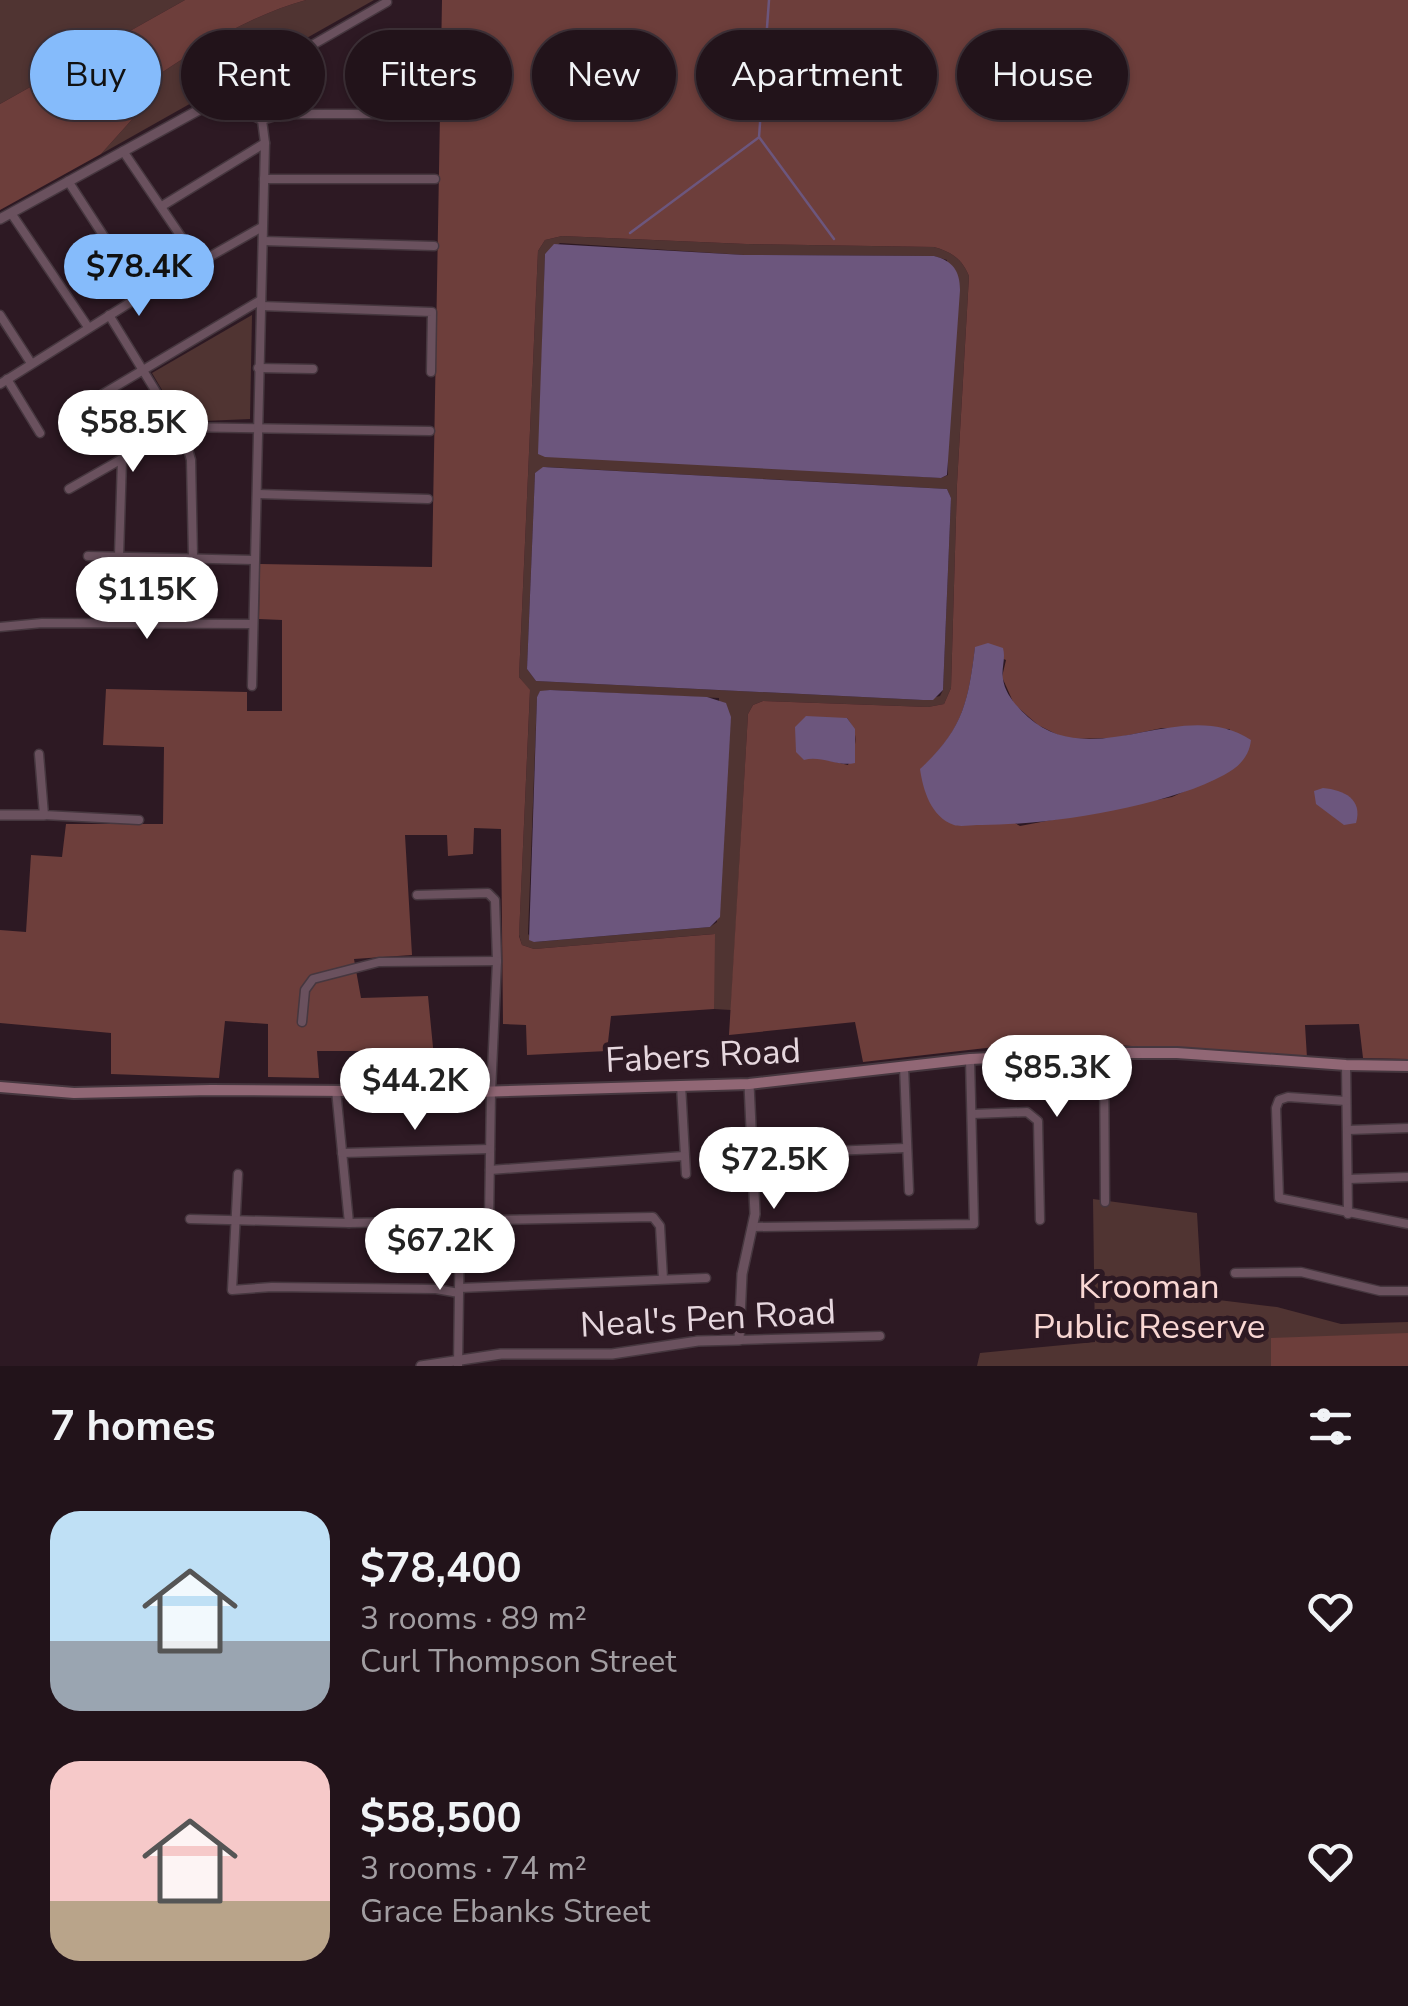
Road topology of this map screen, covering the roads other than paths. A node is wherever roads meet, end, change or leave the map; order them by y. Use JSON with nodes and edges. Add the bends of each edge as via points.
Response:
{"nodes":[{"id":1,"x":387,"y":2,"type":"edge"},
{"id":2,"x":325,"y":38,"type":"edge"},
{"id":3,"x":181,"y":120,"type":"edge"},
{"id":4,"x":262,"y":120,"type":"edge"},
{"id":5,"x":265,"y":143,"type":"junction"},
{"id":6,"x":123,"y":151,"type":"junction"},
{"id":7,"x":264,"y":179,"type":"junction"},
{"id":8,"x":436,"y":179,"type":"dead end"},
{"id":9,"x":68,"y":181,"type":"junction"},
{"id":10,"x":162,"y":206,"type":"junction"},
{"id":11,"x":11,"y":212,"type":"junction"},
{"id":12,"x":0,"y":219,"type":"edge"},
{"id":13,"x":262,"y":227,"type":"junction"},
{"id":14,"x":263,"y":241,"type":"junction"},
{"id":15,"x":434,"y":246,"type":"dead end"},
{"id":16,"x":200,"y":263,"type":"junction"},
{"id":17,"x":142,"y":295,"type":"junction"},
{"id":18,"x":261,"y":303,"type":"junction"},
{"id":19,"x":0,"y":315,"type":"edge"},
{"id":20,"x":110,"y":315,"type":"junction"},
{"id":21,"x":88,"y":328,"type":"junction"},
{"id":22,"x":32,"y":363,"type":"junction"},
{"id":23,"x":258,"y":368,"type":"junction"},
{"id":24,"x":313,"y":369,"type":"dead end"},
{"id":25,"x":144,"y":372,"type":"junction"},
{"id":26,"x":431,"y":372,"type":"dead end"},
{"id":27,"x":4,"y":382,"type":"edge"},
{"id":28,"x":86,"y":404,"type":"dead end"},
{"id":29,"x":178,"y":427,"type":"junction"},
{"id":30,"x":256,"y":428,"type":"junction"},
{"id":31,"x":430,"y":431,"type":"dead end"},
{"id":32,"x":40,"y":433,"type":"dead end"},
{"id":33,"x":122,"y":460,"type":"junction"},
{"id":34,"x":70,"y":489,"type":"dead end"},
{"id":35,"x":258,"y":494,"type":"junction"},
{"id":36,"x":428,"y":499,"type":"dead end"},
{"id":37,"x":88,"y":556,"type":"dead end"},
{"id":38,"x":119,"y":556,"type":"junction"},
{"id":39,"x":193,"y":557,"type":"junction"},
{"id":40,"x":254,"y":560,"type":"junction"},
{"id":41,"x":252,"y":624,"type":"junction"},
{"id":42,"x":0,"y":628,"type":"edge"},
{"id":43,"x":252,"y":686,"type":"dead end"},
{"id":44,"x":39,"y":754,"type":"dead end"},
{"id":45,"x":0,"y":815,"type":"edge"},
{"id":46,"x":44,"y":816,"type":"junction"},
{"id":47,"x":139,"y":820,"type":"dead end"},
{"id":48,"x":418,"y":895,"type":"dead end"},
{"id":49,"x":498,"y":961,"type":"junction"},
{"id":50,"x":302,"y":1022,"type":"dead end"},
{"id":51,"x":1104,"y":1052,"type":"junction"},
{"id":52,"x":970,"y":1059,"type":"junction"},
{"id":53,"x":1346,"y":1065,"type":"junction"},
{"id":54,"x":904,"y":1066,"type":"junction"},
{"id":55,"x":1408,"y":1066,"type":"edge"},
{"id":56,"x":748,"y":1084,"type":"junction"},
{"id":57,"x":681,"y":1085,"type":"junction"},
{"id":58,"x":0,"y":1088,"type":"edge"},
{"id":59,"x":336,"y":1090,"type":"junction"},
{"id":60,"x":490,"y":1092,"type":"junction"},
{"id":61,"x":1346,"y":1101,"type":"junction"},
{"id":62,"x":972,"y":1114,"type":"junction"},
{"id":63,"x":1408,"y":1128,"type":"edge"},
{"id":64,"x":1348,"y":1130,"type":"junction"},
{"id":65,"x":906,"y":1148,"type":"junction"},
{"id":66,"x":490,"y":1150,"type":"junction"},
{"id":67,"x":342,"y":1153,"type":"junction"},
{"id":68,"x":753,"y":1154,"type":"junction"},
{"id":69,"x":684,"y":1156,"type":"junction"},
{"id":70,"x":490,"y":1170,"type":"junction"},
{"id":71,"x":238,"y":1174,"type":"dead end"},
{"id":72,"x":686,"y":1174,"type":"dead end"},
{"id":73,"x":1408,"y":1177,"type":"edge"},
{"id":74,"x":1348,"y":1179,"type":"junction"},
{"id":75,"x":909,"y":1191,"type":"dead end"},
{"id":76,"x":1104,"y":1202,"type":"dead end"},
{"id":77,"x":1348,"y":1214,"type":"junction"},
{"id":78,"x":190,"y":1219,"type":"dead end"},
{"id":79,"x":235,"y":1220,"type":"junction"},
{"id":80,"x":490,"y":1220,"type":"junction"},
{"id":81,"x":1040,"y":1220,"type":"dead end"},
{"id":82,"x":460,"y":1221,"type":"junction"},
{"id":83,"x":349,"y":1223,"type":"junction"},
{"id":84,"x":1408,"y":1224,"type":"edge"},
{"id":85,"x":753,"y":1227,"type":"junction"},
{"id":86,"x":1234,"y":1273,"type":"dead end"},
{"id":87,"x":706,"y":1278,"type":"dead end"},
{"id":88,"x":663,"y":1279,"type":"junction"},
{"id":89,"x":459,"y":1290,"type":"junction"},
{"id":90,"x":1408,"y":1291,"type":"edge"},
{"id":91,"x":880,"y":1336,"type":"dead end"},
{"id":92,"x":740,"y":1340,"type":"junction"},
{"id":93,"x":458,"y":1363,"type":"edge"},
{"id":94,"x":421,"y":1366,"type":"edge"}],
"edges":[{"from":1,"to":2,"type":"street"},
{"from":3,"to":6,"type":"street"},
{"from":4,"to":5,"type":"street"},
{"from":5,"to":7,"type":"street"},
{"from":5,"to":10,"type":"street"},
{"from":6,"to":9,"type":"street"},
{"from":6,"to":10,"type":"street"},
{"from":7,"to":8,"type":"street"},
{"from":7,"to":13,"type":"street"},
{"from":9,"to":11,"type":"street"},
{"from":9,"to":17,"type":"street"},
{"from":10,"to":16,"type":"street"},
{"from":11,"to":12,"type":"street"},
{"from":11,"to":21,"type":"street"},
{"from":13,"to":14,"type":"street"},
{"from":13,"to":16,"type":"street"},
{"from":14,"to":15,"type":"street"},
{"from":14,"to":18,"type":"street"},
{"from":16,"to":17,"type":"street"},
{"from":17,"to":20,"type":"street"},
{"from":18,"to":23,"type":"street"},
{"from":18,"to":25,"type":"street"},
{"from":18,"to":26,"type":"street","via":[[432,312]]},
{"from":19,"to":22,"type":"street"},
{"from":20,"to":21,"type":"street"},
{"from":20,"to":25,"type":"street"},
{"from":21,"to":22,"type":"street"},
{"from":22,"to":27,"type":"street"},
{"from":23,"to":24,"type":"street"},
{"from":23,"to":30,"type":"street"},
{"from":25,"to":28,"type":"street"},
{"from":25,"to":29,"type":"street"},
{"from":27,"to":32,"type":"street"},
{"from":29,"to":30,"type":"street"},
{"from":29,"to":33,"type":"street"},
{"from":29,"to":39,"type":"street","via":[[191,460]]},
{"from":30,"to":31,"type":"street"},
{"from":30,"to":35,"type":"street"},
{"from":33,"to":34,"type":"street"},
{"from":33,"to":38,"type":"street"},
{"from":35,"to":36,"type":"street"},
{"from":35,"to":40,"type":"street"},
{"from":37,"to":38,"type":"street"},
{"from":38,"to":39,"type":"street"},
{"from":39,"to":40,"type":"street"},
{"from":40,"to":41,"type":"street"},
{"from":41,"to":42,"type":"street"},
{"from":41,"to":43,"type":"street"},
{"from":44,"to":46,"type":"street"},
{"from":45,"to":46,"type":"street"},
{"from":46,"to":47,"type":"street"},
{"from":48,"to":49,"type":"street","via":[[492,894]]},
{"from":49,"to":50,"type":"street","via":[[379,962],[314,978],[305,990]]},
{"from":49,"to":60,"type":"street"},
{"from":51,"to":52,"type":"main road","name":"Fabers Road"},
{"from":51,"to":53,"type":"main road","name":"Fabers Road"},
{"from":51,"to":76,"type":"street"},
{"from":52,"to":54,"type":"main road","name":"Fabers Road"},
{"from":52,"to":62,"type":"street"},
{"from":53,"to":55,"type":"main road","name":"Fabers Road"},
{"from":53,"to":61,"type":"street"},
{"from":54,"to":56,"type":"main road","name":"Fabers Road"},
{"from":54,"to":65,"type":"street"},
{"from":56,"to":57,"type":"main road","name":"Fabers Road"},
{"from":56,"to":68,"type":"street"},
{"from":57,"to":60,"type":"main road","name":"Fabers Road"},
{"from":57,"to":69,"type":"street"},
{"from":58,"to":59,"type":"main road","name":"Fabers Road"},
{"from":59,"to":60,"type":"main road","name":"Fabers Road"},
{"from":59,"to":67,"type":"street"},
{"from":60,"to":66,"type":"street"},
{"from":61,"to":64,"type":"street"},
{"from":61,"to":77,"type":"street","via":[[1279,1100],[1276,1190],[1282,1200]]},
{"from":62,"to":81,"type":"street","via":[[1028,1112],[1038,1121]]},
{"from":62,"to":85,"type":"street","via":[[974,1224]]},
{"from":63,"to":64,"type":"street"},
{"from":64,"to":74,"type":"street"},
{"from":65,"to":68,"type":"street"},
{"from":65,"to":75,"type":"street"},
{"from":66,"to":67,"type":"street"},
{"from":66,"to":70,"type":"street"},
{"from":67,"to":83,"type":"street"},
{"from":68,"to":85,"type":"street"},
{"from":69,"to":70,"type":"street"},
{"from":69,"to":72,"type":"street"},
{"from":70,"to":80,"type":"street"},
{"from":71,"to":79,"type":"street"},
{"from":73,"to":74,"type":"street"},
{"from":74,"to":77,"type":"street"},
{"from":77,"to":84,"type":"street"},
{"from":78,"to":79,"type":"street"},
{"from":79,"to":83,"type":"street"},
{"from":79,"to":89,"type":"street","via":[[232,1290]]},
{"from":80,"to":82,"type":"street"},
{"from":80,"to":88,"type":"street","via":[[652,1216],[660,1226]]},
{"from":82,"to":83,"type":"street"},
{"from":82,"to":89,"type":"street"},
{"from":85,"to":92,"type":"street","via":[[742,1274]]},
{"from":86,"to":90,"type":"street","via":[[1300,1272]]},
{"from":87,"to":88,"type":"street"},
{"from":88,"to":89,"type":"street"},
{"from":89,"to":93,"type":"street"},
{"from":91,"to":92,"type":"street","name":"Neal's Pen Road"},
{"from":92,"to":93,"type":"street","name":"Neal's Pen Road"},
{"from":93,"to":94,"type":"street","name":"Neal's Pen Road"}]}
